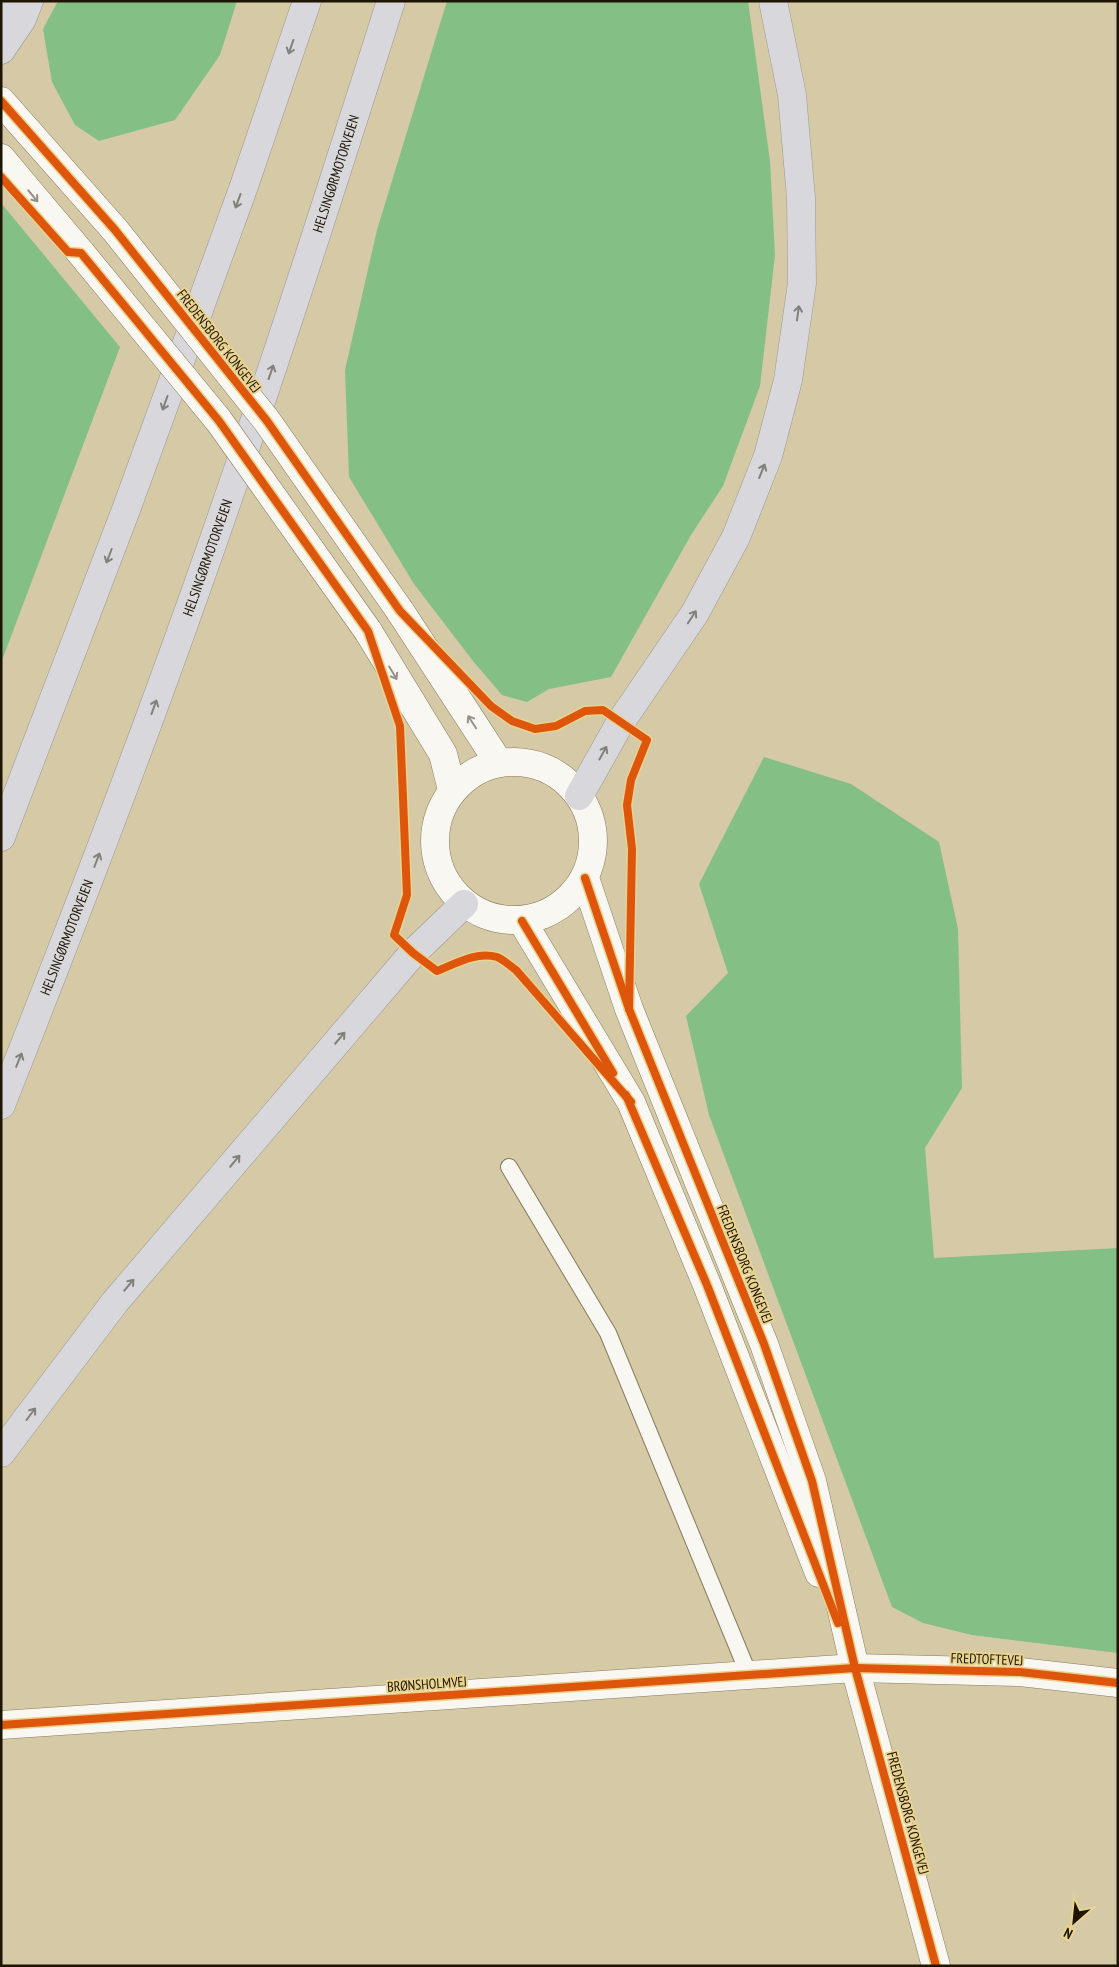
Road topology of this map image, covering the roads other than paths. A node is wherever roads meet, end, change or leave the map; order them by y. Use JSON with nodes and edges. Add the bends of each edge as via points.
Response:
{"nodes":[{"id":1,"x":18,"y":1,"type":"edge"},
{"id":2,"x":29,"y":1,"type":"edge"},
{"id":3,"x":307,"y":1,"type":"edge"},
{"id":4,"x":391,"y":1,"type":"edge"},
{"id":5,"x":773,"y":1,"type":"edge"},
{"id":6,"x":1,"y":11,"type":"edge"},
{"id":7,"x":1,"y":50,"type":"edge"},
{"id":8,"x":1,"y":100,"type":"edge"},
{"id":9,"x":1,"y":158,"type":"edge"},
{"id":10,"x":499,"y":762,"type":"junction"},
{"id":11,"x":452,"y":790,"type":"junction"},
{"id":12,"x":580,"y":796,"type":"junction"},
{"id":13,"x":1,"y":838,"type":"edge"},
{"id":14,"x":585,"y":878,"type":"junction"},
{"id":15,"x":464,"y":904,"type":"junction"},
{"id":16,"x":522,"y":921,"type":"junction"},
{"id":17,"x":1,"y":1105,"type":"edge"},
{"id":18,"x":509,"y":1167,"type":"dead end"},
{"id":19,"x":1,"y":1453,"type":"edge"},
{"id":20,"x":855,"y":1668,"type":"junction"},
{"id":21,"x":749,"y":1675,"type":"junction"},
{"id":22,"x":1118,"y":1684,"type":"edge"},
{"id":23,"x":1,"y":1725,"type":"edge"},
{"id":24,"x":936,"y":1966,"type":"edge"}],
"edges":[{"from":1,"to":6,"type":"highway"},
{"from":2,"to":7,"type":"highway","via":[[22,19]]},
{"from":3,"to":13,"type":"highway","one_way":true,"via":[[134,489]]},
{"from":17,"to":4,"type":"highway","name":"HELSINGØRMOTORVEJEN","one_way":true,"via":[[125,788],[185,622],[324,212]]},
{"from":12,"to":5,"type":"highway","one_way":true,"via":[[620,723],[695,614],[736,536],[768,456],[788,380],[802,283],[801,198],[792,95]]},
{"from":10,"to":8,"type":"street","name":"FREDENSBORG KONGEVEJ","one_way":true,"bridge":true,"via":[[400,610],[267,421],[115,230]]},
{"from":9,"to":11,"type":"street","one_way":true,"bridge":true,"via":[[220,421],[368,632],[443,754]]},
{"from":10,"to":11,"type":"street","via":[[473,772]]},
{"from":10,"to":12,"type":"street","via":[[522,762],[544,767],[564,779]]},
{"from":11,"to":15,"type":"street","via":[[439,811],[434,845],[436,862],[447,885]]},
{"from":12,"to":14,"type":"street","via":[[594,836]]},
{"from":14,"to":16,"type":"street","via":[[569,899],[547,914]]},
{"from":14,"to":20,"type":"street","name":"FREDENSBORG KONGEVEJ","via":[[628,1009],[764,1344],[812,1482]]},
{"from":15,"to":16,"type":"street","via":[[501,920]]},
{"from":19,"to":15,"type":"highway","one_way":true,"via":[[115,1302],[412,953]]},
{"from":16,"to":20,"type":"street","name":"FREDENSBORG KONGEVEJ","via":[[631,1102],[707,1285]]},
{"from":18,"to":21,"type":"lane","via":[[608,1333]]},
{"from":20,"to":21,"type":"street","name":"BRØNSHOLMVEJ"},
{"from":20,"to":22,"type":"street","name":"FREDTOFTEVEJ","via":[[1020,1672]]},
{"from":20,"to":24,"type":"street","name":"FREDENSBORG KONGEVEJ"},
{"from":21,"to":23,"type":"street","name":"BRØNSHOLMVEJ"}]}
